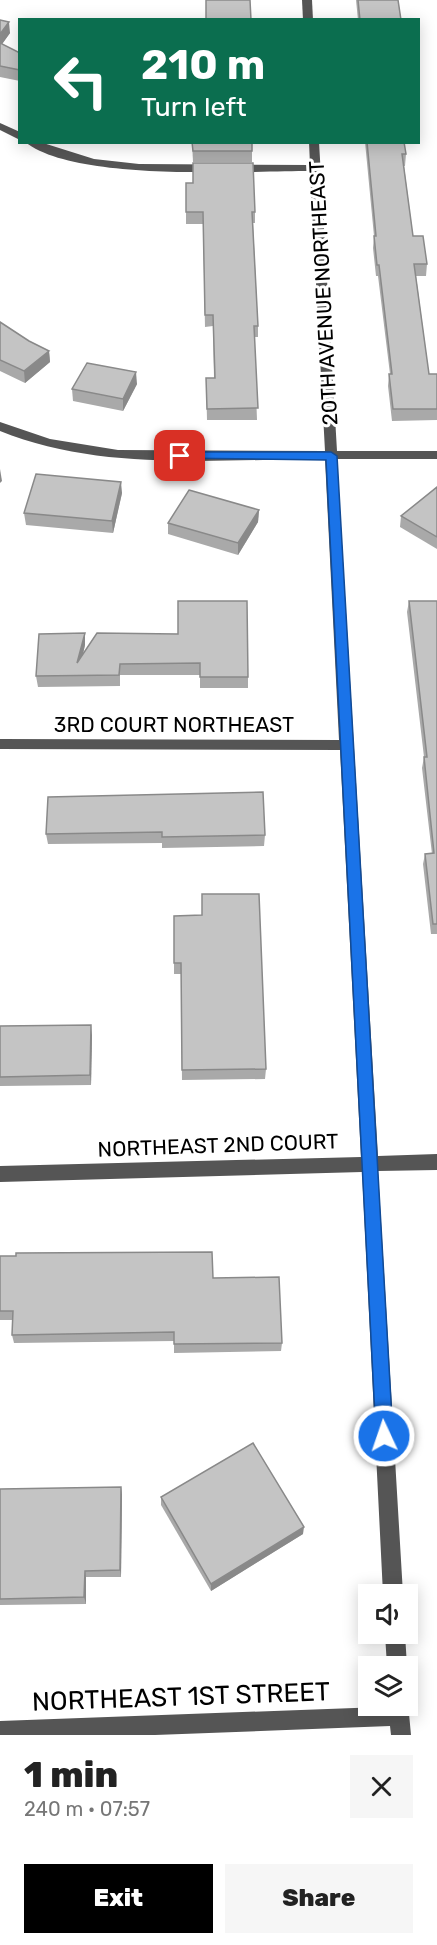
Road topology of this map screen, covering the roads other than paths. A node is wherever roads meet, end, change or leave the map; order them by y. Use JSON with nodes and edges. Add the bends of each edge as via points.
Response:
{"nodes":[{"id":1,"x":307,"y":0,"type":"edge"},
{"id":2,"x":308,"y":18,"type":"edge"},
{"id":3,"x":0,"y":126,"type":"edge"},
{"id":4,"x":18,"y":136,"type":"edge"},
{"id":5,"x":35,"y":144,"type":"edge"},
{"id":6,"x":314,"y":144,"type":"edge"},
{"id":7,"x":316,"y":168,"type":"junction"},
{"id":8,"x":0,"y":426,"type":"edge"},
{"id":9,"x":437,"y":455,"type":"edge"},
{"id":10,"x":331,"y":456,"type":"junction"},
{"id":11,"x":0,"y":744,"type":"edge"},
{"id":12,"x":347,"y":745,"type":"junction"},
{"id":13,"x":437,"y":1162,"type":"edge"},
{"id":14,"x":369,"y":1163,"type":"junction"},
{"id":15,"x":0,"y":1174,"type":"edge"},
{"id":16,"x":392,"y":1584,"type":"edge"},
{"id":17,"x":400,"y":1719,"type":"edge"},
{"id":18,"x":0,"y":1731,"type":"edge"}],
"edges":[{"from":1,"to":2,"type":"street"},
{"from":3,"to":4,"type":"street"},
{"from":5,"to":7,"type":"street","via":[[115,166]]},
{"from":6,"to":7,"type":"street","name":"20TH AVENUE NORTHEAST"},
{"from":7,"to":10,"type":"street","name":"20TH AVENUE NORTHEAST"},
{"from":8,"to":10,"type":"street","via":[[51,444],[136,456]]},
{"from":9,"to":10,"type":"street"},
{"from":10,"to":12,"type":"street","name":"20TH AVENUE NORTHEAST"},
{"from":11,"to":12,"type":"street","name":"3RD COURT NORTHEAST"},
{"from":12,"to":14,"type":"street","name":"20TH AVENUE NORTHEAST"},
{"from":13,"to":14,"type":"street","name":"NORTHEAST 2ND COURT"},
{"from":14,"to":15,"type":"street","name":"NORTHEAST 2ND COURT"},
{"from":14,"to":16,"type":"street","name":"20TH AVENUE NORTHEAST"},
{"from":17,"to":18,"type":"street","name":"NORTHEAST 1ST STREET"}]}
